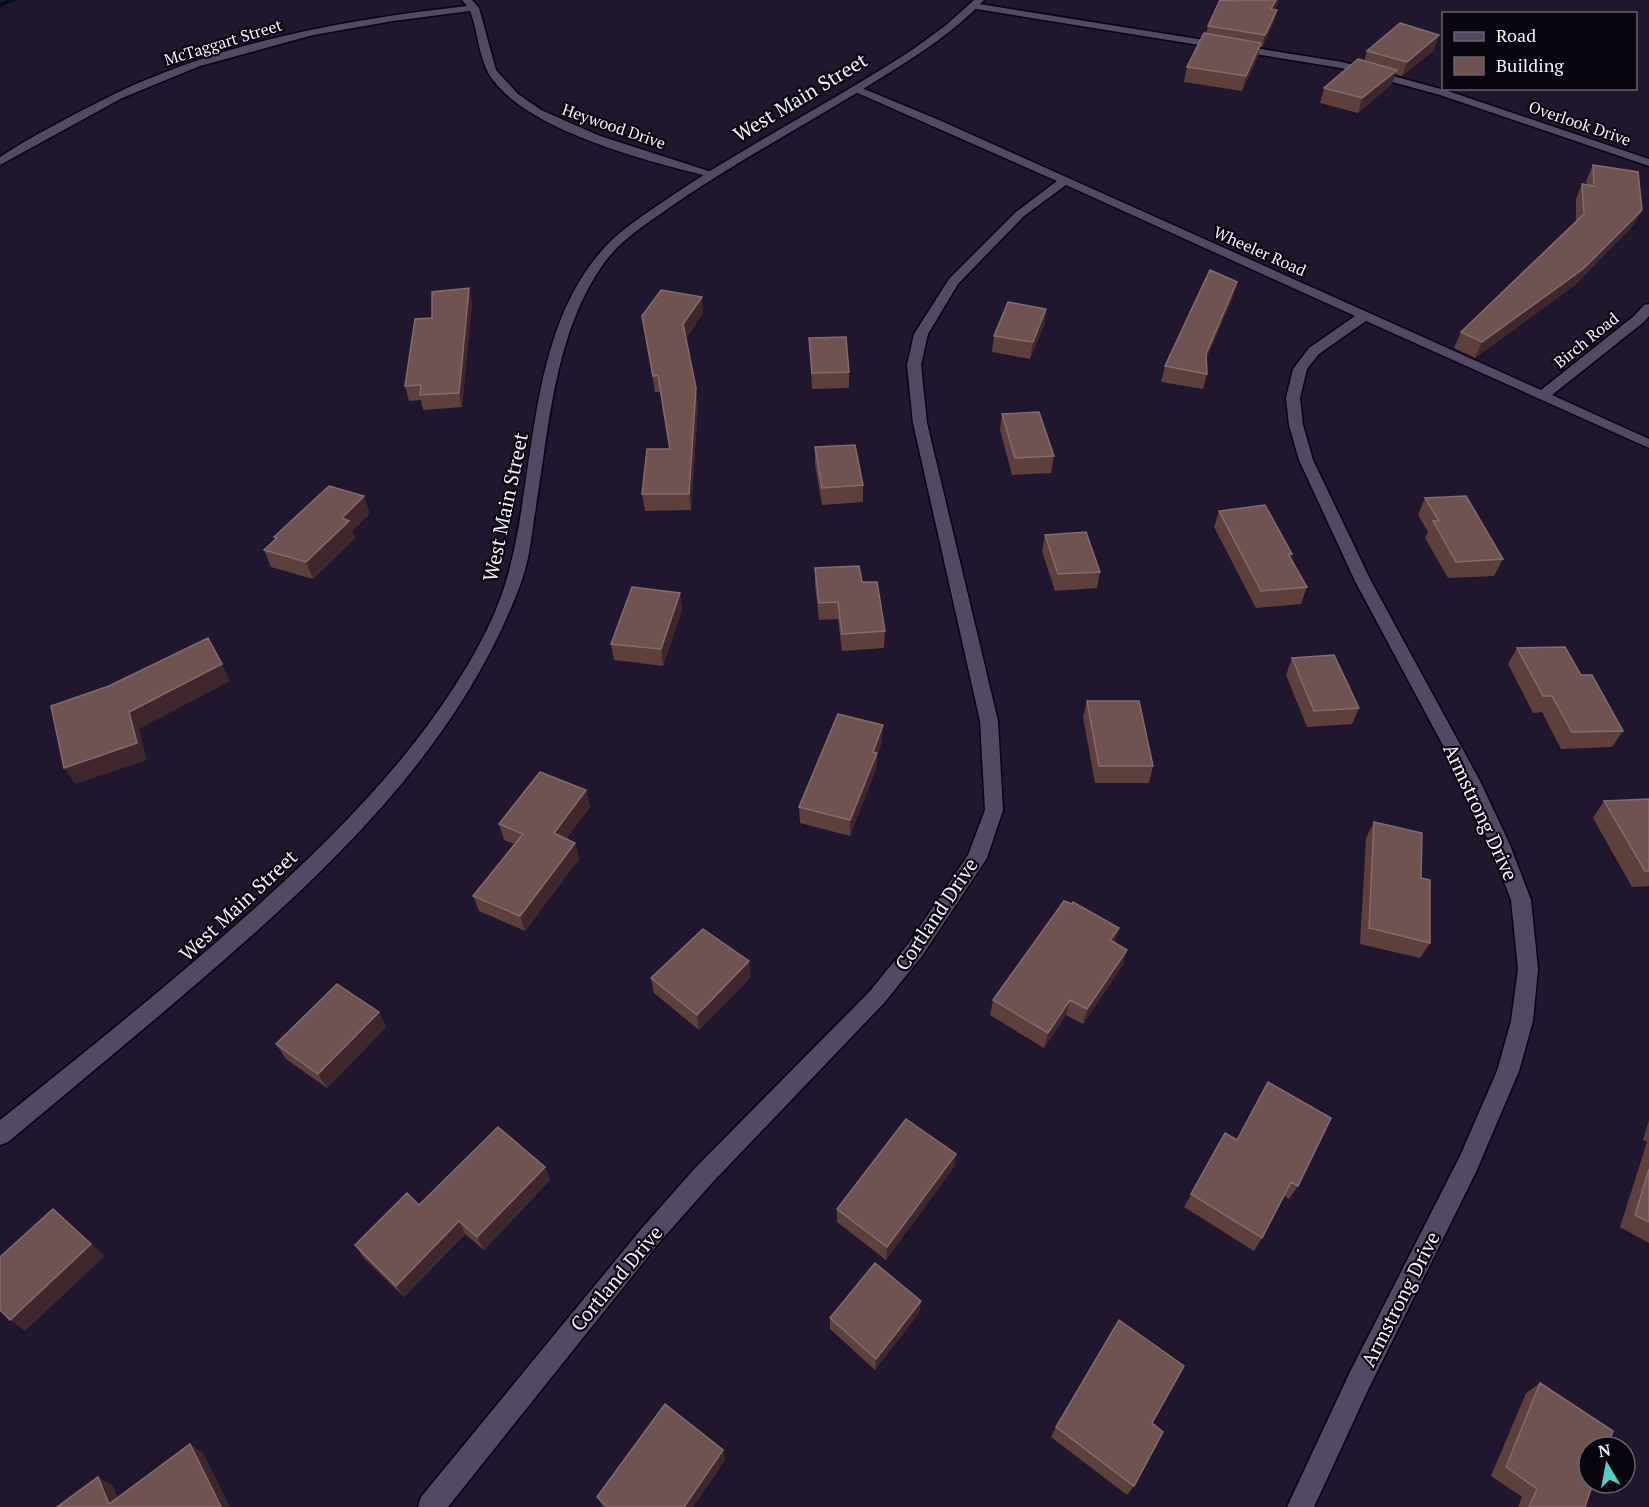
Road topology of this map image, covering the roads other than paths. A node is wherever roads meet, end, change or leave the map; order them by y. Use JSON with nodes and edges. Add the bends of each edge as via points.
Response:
{"nodes":[{"id":1,"x":976,"y":3,"type":"edge"},
{"id":2,"x":470,"y":4,"type":"edge"},
{"id":3,"x":857,"y":89,"type":"junction"},
{"id":4,"x":0,"y":162,"type":"edge"},
{"id":5,"x":1649,"y":163,"type":"edge"},
{"id":6,"x":712,"y":174,"type":"junction"},
{"id":7,"x":1064,"y":181,"type":"junction"},
{"id":8,"x":1649,"y":308,"type":"edge"},
{"id":9,"x":1366,"y":315,"type":"junction"},
{"id":10,"x":1543,"y":396,"type":"junction"},
{"id":11,"x":1649,"y":444,"type":"edge"},
{"id":12,"x":0,"y":1134,"type":"edge"},
{"id":13,"x":431,"y":1507,"type":"edge"},
{"id":14,"x":1300,"y":1507,"type":"edge"}],
"edges":[{"from":1,"to":3,"type":"street","name":"West Main Street","via":[[923,46]]},
{"from":1,"to":5,"type":"street","name":"Overlook Drive","via":[[1342,65],[1444,93]]},
{"from":2,"to":4,"type":"street","name":"McTaggart Street","via":[[342,26],[211,60],[134,89]]},
{"from":2,"to":6,"type":"street","name":"Heywood Drive","via":[[481,27],[487,64],[504,87],[526,105],[568,128]]},
{"from":3,"to":6,"type":"street","name":"West Main Street"},
{"from":3,"to":7,"type":"street","name":"Wheeler Road"},
{"from":6,"to":12,"type":"street","name":"West Main Street","via":[[612,246],[578,292],[554,369],[514,581],[492,636],[436,728],[381,795],[272,904]]},
{"from":7,"to":9,"type":"street","name":"Wheeler Road"},
{"from":7,"to":13,"type":"street","name":"Cortland Drive","via":[[1020,214],[953,282],[921,334],[914,365],[920,423],[989,721],[994,810],[977,858],[891,980],[666,1218]]},
{"from":8,"to":10,"type":"street","name":"Birch Road"},
{"from":9,"to":10,"type":"street","name":"Wheeler Road"},
{"from":9,"to":14,"type":"street","name":"Armstrong Drive","via":[[1314,351],[1300,369],[1293,398],[1296,425],[1306,460],[1363,581],[1471,781],[1500,845],[1521,900],[1528,969],[1522,1021],[1503,1081],[1468,1164]]},
{"from":10,"to":11,"type":"street","name":"Wheeler Road"}]}
